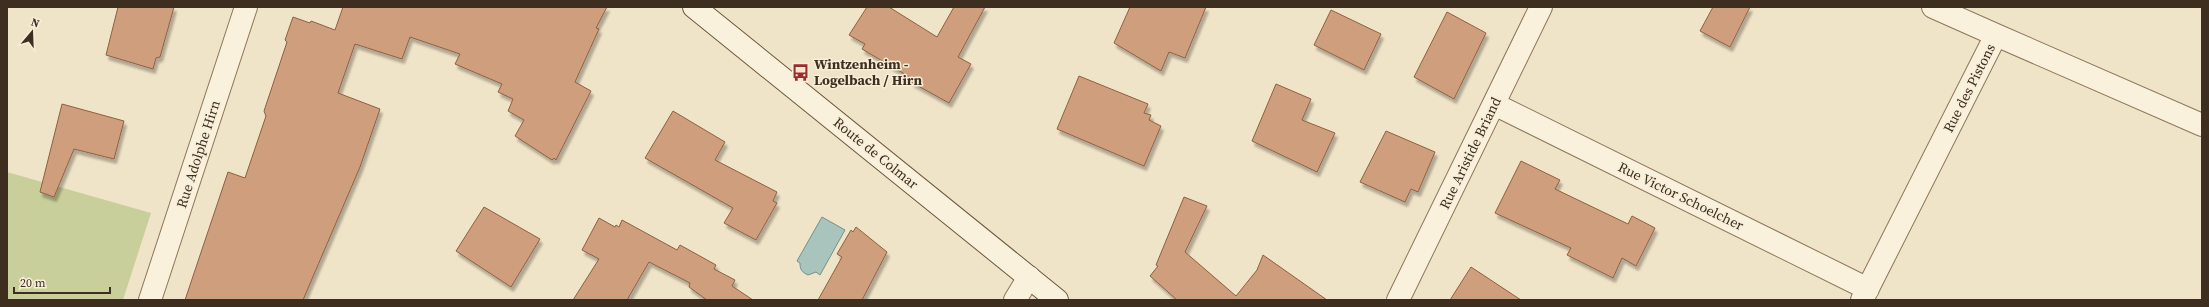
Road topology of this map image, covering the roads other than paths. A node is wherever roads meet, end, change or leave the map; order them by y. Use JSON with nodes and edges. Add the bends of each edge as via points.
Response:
{"nodes":[{"id":1,"x":246,"y":7,"type":"edge"},
{"id":2,"x":694,"y":7,"type":"edge"},
{"id":3,"x":1541,"y":7,"type":"edge"},
{"id":4,"x":1933,"y":7,"type":"edge"},
{"id":5,"x":1996,"y":34,"type":"junction"},
{"id":6,"x":1494,"y":104,"type":"junction"},
{"id":7,"x":2202,"y":125,"type":"edge"},
{"id":8,"x":1029,"y":277,"type":"junction"},
{"id":9,"x":1865,"y":294,"type":"edge"},
{"id":10,"x":150,"y":300,"type":"edge"},
{"id":11,"x":1015,"y":300,"type":"edge"},
{"id":12,"x":1057,"y":300,"type":"edge"},
{"id":13,"x":1398,"y":300,"type":"edge"}],
"edges":[{"from":1,"to":10,"type":"street","name":"Rue Adolphe Hirn"},
{"from":2,"to":8,"type":"street","name":"Route de Colmar"},
{"from":3,"to":6,"type":"street","name":"Rue Aristide Briand"},
{"from":4,"to":5,"type":"street"},
{"from":5,"to":7,"type":"street","name":"Rue des Pistons"},
{"from":5,"to":9,"type":"street","name":"Rue des Pistons"},
{"from":6,"to":9,"type":"street","name":"Rue Victor Schoelcher"},
{"from":6,"to":13,"type":"street","name":"Rue Aristide Briand"},
{"from":8,"to":11,"type":"street"},
{"from":8,"to":12,"type":"street","name":"Route de Colmar"}]}
